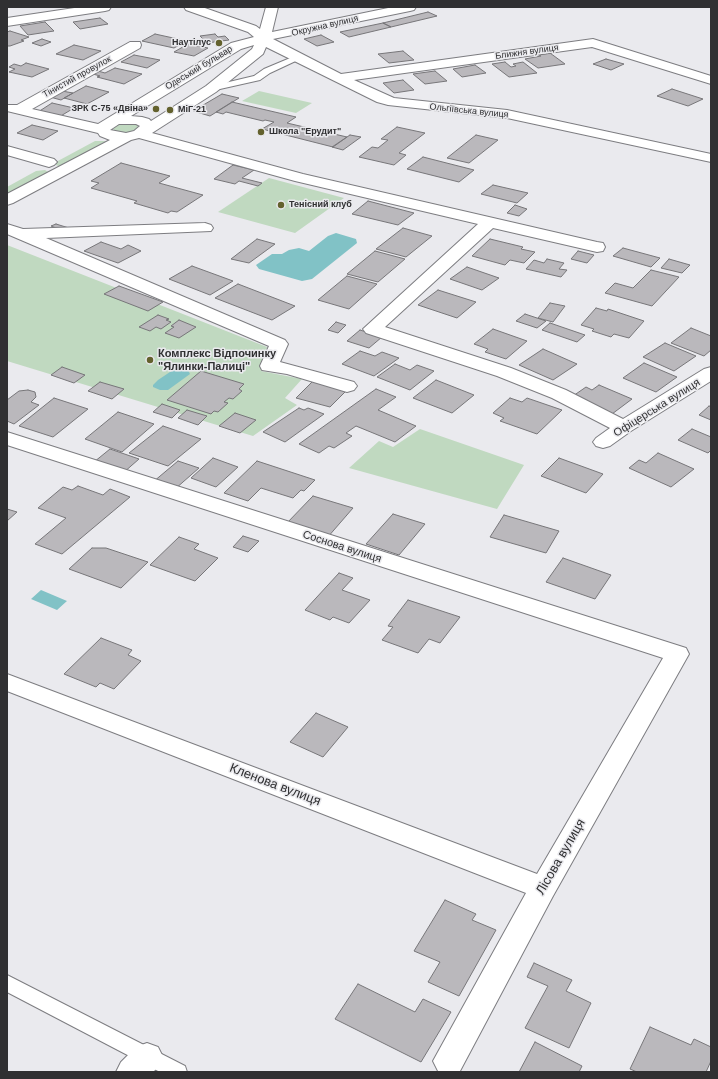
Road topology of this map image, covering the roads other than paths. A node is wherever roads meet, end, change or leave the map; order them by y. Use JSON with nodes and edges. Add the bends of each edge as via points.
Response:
{"nodes":[{"id":1,"x":105,"y":7,"type":"edge"},
{"id":2,"x":191,"y":7,"type":"edge"},
{"id":3,"x":272,"y":7,"type":"edge"},
{"id":4,"x":410,"y":7,"type":"edge"},
{"id":5,"x":7,"y":22,"type":"edge"},
{"id":6,"x":262,"y":38,"type":"junction"},
{"id":7,"x":134,"y":45,"type":"dead end"},
{"id":8,"x":298,"y":58,"type":"junction"},
{"id":9,"x":338,"y":78,"type":"junction"},
{"id":10,"x":711,"y":80,"type":"edge"},
{"id":11,"x":211,"y":89,"type":"junction"},
{"id":12,"x":13,"y":108,"type":"edge"},
{"id":13,"x":123,"y":130,"type":"junction"},
{"id":14,"x":7,"y":150,"type":"edge"},
{"id":15,"x":711,"y":158,"type":"edge"},
{"id":16,"x":49,"y":162,"type":"junction"},
{"id":17,"x":7,"y":185,"type":"edge"},
{"id":18,"x":7,"y":200,"type":"edge"},
{"id":19,"x":490,"y":222,"type":"junction"},
{"id":20,"x":205,"y":228,"type":"dead end"},
{"id":21,"x":14,"y":231,"type":"edge"},
{"id":22,"x":597,"y":247,"type":"dead end"},
{"id":23,"x":711,"y":374,"type":"edge"},
{"id":24,"x":347,"y":386,"type":"dead end"},
{"id":25,"x":624,"y":426,"type":"junction"},
{"id":26,"x":7,"y":438,"type":"edge"},
{"id":27,"x":603,"y":442,"type":"dead end"},
{"id":28,"x":677,"y":654,"type":"joint"},
{"id":29,"x":7,"y":682,"type":"edge"},
{"id":30,"x":543,"y":888,"type":"junction"},
{"id":31,"x":7,"y":983,"type":"edge"},
{"id":32,"x":449,"y":1061,"type":"dead end"},
{"id":33,"x":140,"y":1065,"type":"edge"},
{"id":34,"x":178,"y":1072,"type":"edge"}],
"edges":[{"from":1,"to":5,"type":"street"},
{"from":2,"to":6,"type":"street","name":"Ольгіївська вулиця","via":[[252,29]]},
{"from":3,"to":6,"type":"street","via":[[268,26]]},
{"from":4,"to":6,"type":"street","name":"Окружна вулиця"},
{"from":6,"to":8,"type":"street","name":"Ольгіївська вулиця"},
{"from":6,"to":11,"type":"street","name":"Одеський бульвар","via":[[258,51]]},
{"from":6,"to":13,"type":"street","name":"Одеський бульвар","via":[[236,46]]},
{"from":7,"to":12,"type":"street","name":"Тінистий провулок"},
{"from":8,"to":9,"type":"street","name":"Ольгіївська вулиця"},
{"from":8,"to":11,"type":"lane","via":[[257,78]]},
{"from":9,"to":10,"type":"street","name":"Ближня вулиця","via":[[593,43]]},
{"from":9,"to":15,"type":"street","name":"Ольгіївська вулиця","via":[[393,102],[507,114]]},
{"from":11,"to":13,"type":"street","name":"Одеський бульвар"},
{"from":12,"to":13,"type":"street","name":"Тінистий провулок"},
{"from":13,"to":16,"type":"street","name":"Одеський бульвар"},
{"from":13,"to":18,"type":"street","name":"Одеський бульвар"},
{"from":13,"to":19,"type":"street","name":"Тінистий провулок","via":[[300,178]]},
{"from":14,"to":16,"type":"street"},
{"from":16,"to":17,"type":"street","name":"Одеський бульвар"},
{"from":19,"to":22,"type":"street","name":"Тінистий провулок"},
{"from":19,"to":25,"type":"street","via":[[372,329],[511,375],[559,394]]},
{"from":20,"to":21,"type":"street"},
{"from":21,"to":24,"type":"street","via":[[279,344],[269,366],[289,369]]},
{"from":23,"to":25,"type":"street","name":"Офіцерська вулиця"},
{"from":25,"to":27,"type":"street","name":"Офіцерська вулиця"},
{"from":26,"to":28,"type":"street","name":"Соснова вулиця"},
{"from":28,"to":30,"type":"street","name":"Лісова вулиця"},
{"from":29,"to":30,"type":"street","name":"Кленова вулиця"},
{"from":30,"to":32,"type":"street","name":"Лісова вулиця"},
{"from":31,"to":33,"type":"lane"},
{"from":33,"to":34,"type":"lane"}]}
